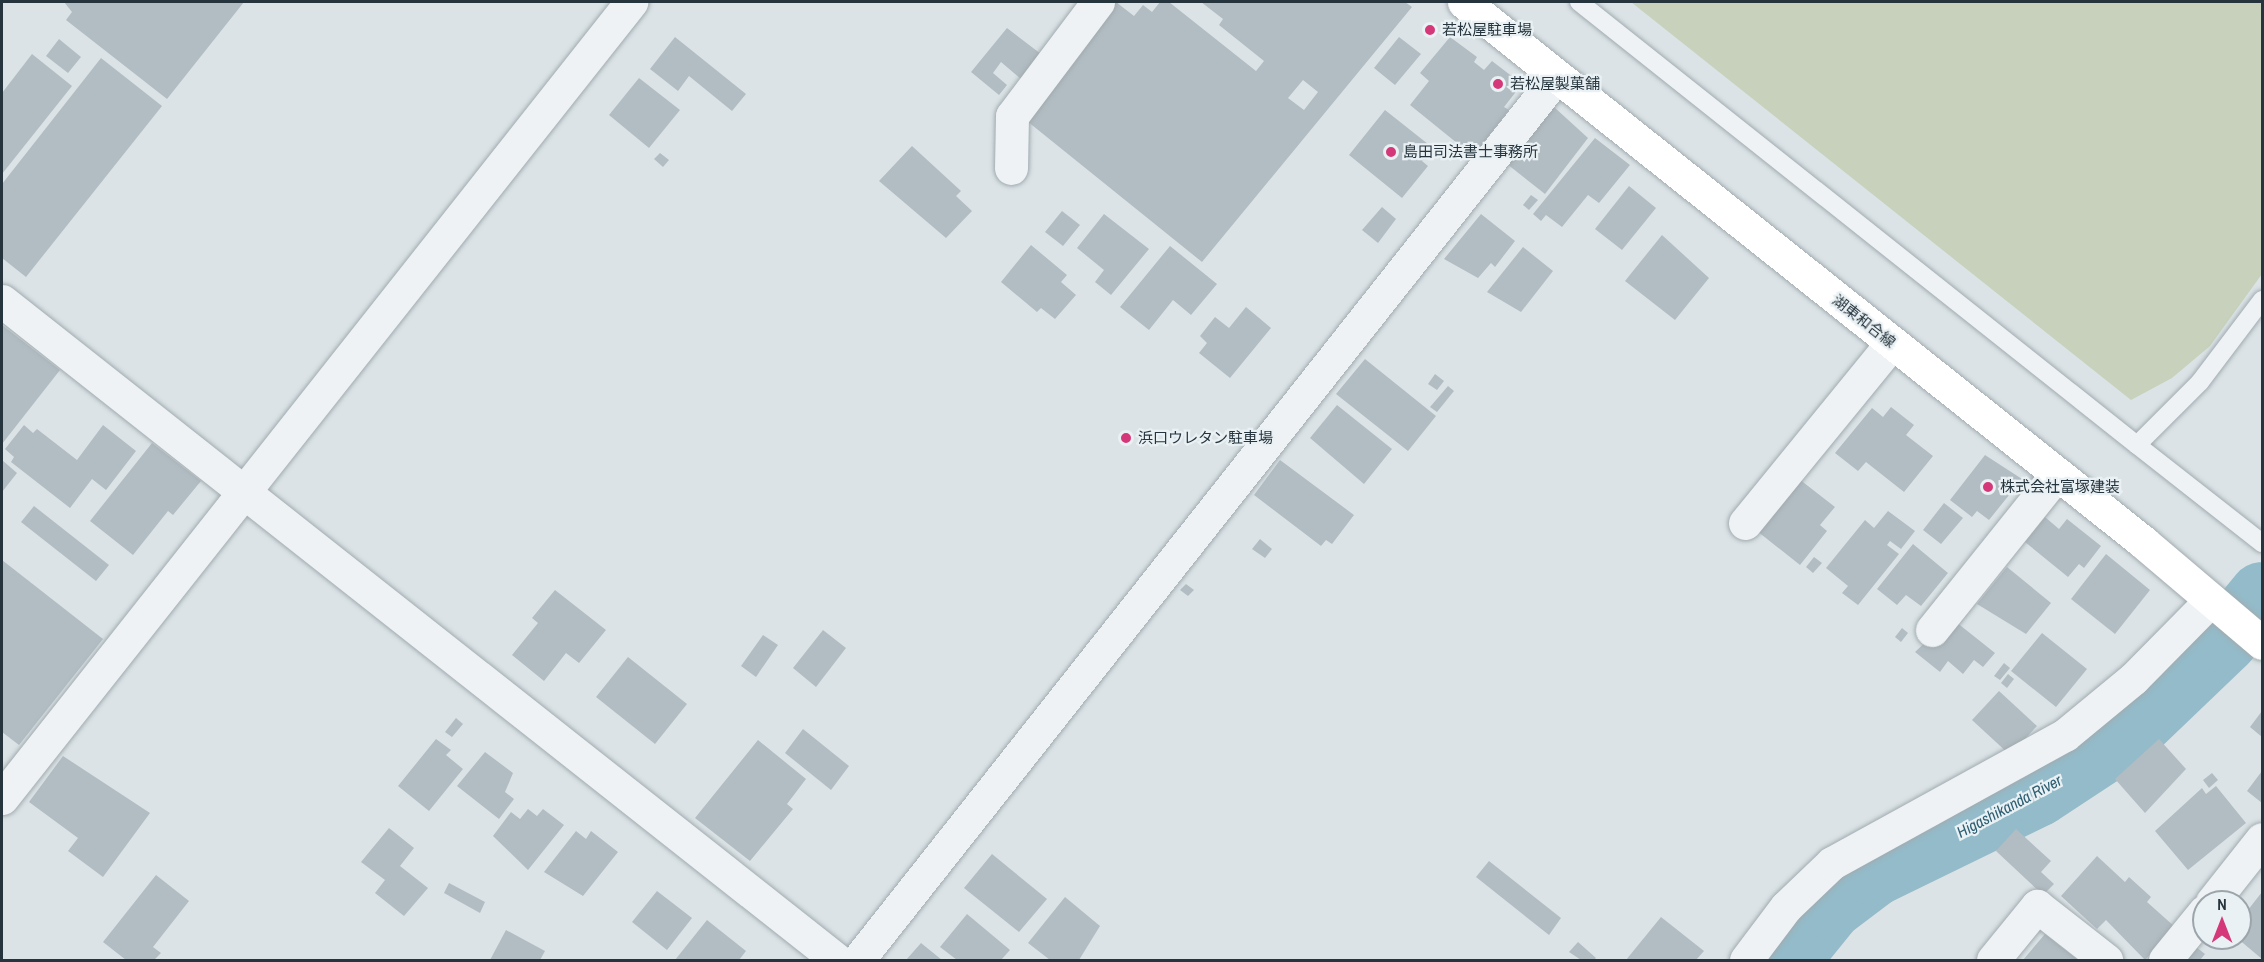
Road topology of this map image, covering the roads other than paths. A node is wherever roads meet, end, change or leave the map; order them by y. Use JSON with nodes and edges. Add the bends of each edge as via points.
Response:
{"nodes":[{"id":1,"x":631,"y":2,"type":"edge"},
{"id":2,"x":1098,"y":2,"type":"edge"},
{"id":3,"x":1464,"y":2,"type":"edge"},
{"id":4,"x":1579,"y":2,"type":"edge"},
{"id":5,"x":1557,"y":76,"type":"junction"},
{"id":6,"x":1011,"y":168,"type":"dead end"},
{"id":7,"x":2,"y":300,"type":"edge"},
{"id":8,"x":2262,"y":300,"type":"edge"},
{"id":9,"x":1892,"y":343,"type":"junction"},
{"id":10,"x":2137,"y":445,"type":"junction"},
{"id":11,"x":2057,"y":474,"type":"junction"},
{"id":12,"x":244,"y":492,"type":"junction"},
{"id":13,"x":1745,"y":524,"type":"dead end"},
{"id":14,"x":2262,"y":543,"type":"edge"},
{"id":15,"x":2215,"y":604,"type":"junction"},
{"id":16,"x":1932,"y":630,"type":"dead end"},
{"id":17,"x":2258,"y":640,"type":"edge"},
{"id":18,"x":2,"y":798,"type":"edge"},
{"id":19,"x":2262,"y":839,"type":"edge"},
{"id":20,"x":2222,"y":890,"type":"edge"},
{"id":21,"x":2192,"y":927,"type":"edge"},
{"id":22,"x":837,"y":960,"type":"edge"},
{"id":23,"x":858,"y":960,"type":"edge"},
{"id":24,"x":1746,"y":960,"type":"edge"},
{"id":25,"x":1993,"y":960,"type":"edge"},
{"id":26,"x":2106,"y":960,"type":"edge"},
{"id":27,"x":2165,"y":960,"type":"edge"}],
"edges":[{"from":1,"to":12,"type":"street"},
{"from":2,"to":6,"type":"street","via":[[1012,116]]},
{"from":3,"to":5,"type":"main road","name":"湖東和合線"},
{"from":4,"to":10,"type":"lane"},
{"from":5,"to":9,"type":"main road","name":"湖東和合線"},
{"from":5,"to":23,"type":"street"},
{"from":7,"to":12,"type":"street"},
{"from":8,"to":10,"type":"lane","via":[[2200,382]]},
{"from":9,"to":11,"type":"main road","name":"湖東和合線"},
{"from":9,"to":13,"type":"street"},
{"from":10,"to":14,"type":"lane"},
{"from":11,"to":15,"type":"main road","name":"湖東和合線"},
{"from":11,"to":16,"type":"street"},
{"from":12,"to":18,"type":"street"},
{"from":12,"to":22,"type":"street"},
{"from":15,"to":17,"type":"main road","name":"湖東和合線"},
{"from":15,"to":24,"type":"street","via":[[2065,735],[1832,862],[1786,907]]},
{"from":19,"to":20,"type":"street"},
{"from":21,"to":27,"type":"street"},
{"from":25,"to":26,"type":"street","via":[[2037,906]]}]}
